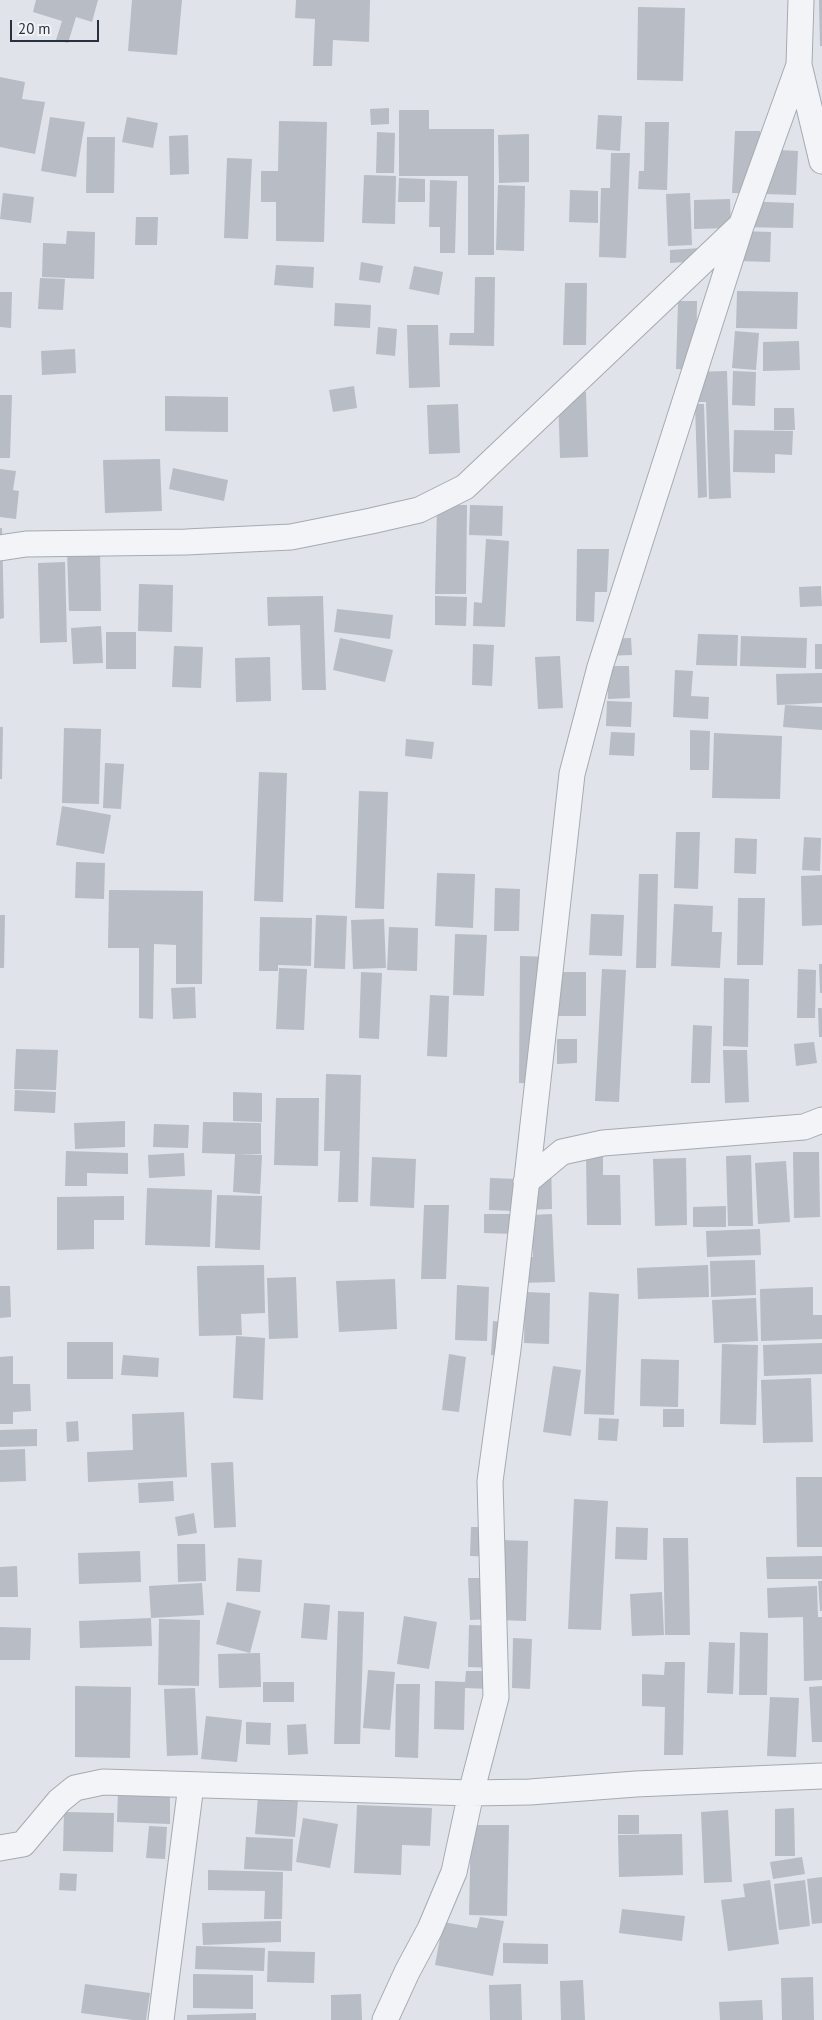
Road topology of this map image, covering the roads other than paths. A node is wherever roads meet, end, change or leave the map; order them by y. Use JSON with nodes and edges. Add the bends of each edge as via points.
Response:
{"nodes":[{"id":1,"x":801,"y":0,"type":"edge"},
{"id":2,"x":799,"y":65,"type":"junction"},
{"id":3,"x":822,"y":161,"type":"edge"},
{"id":4,"x":741,"y":226,"type":"junction"},
{"id":5,"x":0,"y":548,"type":"edge"},
{"id":6,"x":822,"y":1120,"type":"edge"},
{"id":7,"x":526,"y":1182,"type":"junction"},
{"id":8,"x":822,"y":1776,"type":"edge"},
{"id":9,"x":191,"y":1785,"type":"junction"},
{"id":10,"x":470,"y":1793,"type":"junction"},
{"id":11,"x":0,"y":1848,"type":"edge"},
{"id":12,"x":161,"y":2020,"type":"edge"},
{"id":13,"x":385,"y":2020,"type":"edge"}],
"edges":[{"from":1,"to":2,"type":"street"},
{"from":2,"to":3,"type":"street"},
{"from":2,"to":4,"type":"street"},
{"from":4,"to":5,"type":"street","via":[[465,488],[419,510],[291,537],[26,544]]},
{"from":4,"to":7,"type":"street","via":[[600,667],[572,774]]},
{"from":6,"to":7,"type":"street","via":[[804,1127],[603,1143],[562,1152]]},
{"from":7,"to":10,"type":"street","via":[[490,1481],[496,1696]]},
{"from":8,"to":10,"type":"street"},
{"from":9,"to":10,"type":"street"},
{"from":9,"to":11,"type":"street","via":[[103,1782],[74,1788],[23,1844]]},
{"from":9,"to":12,"type":"street"},
{"from":10,"to":13,"type":"street","via":[[454,1872]]}]}
